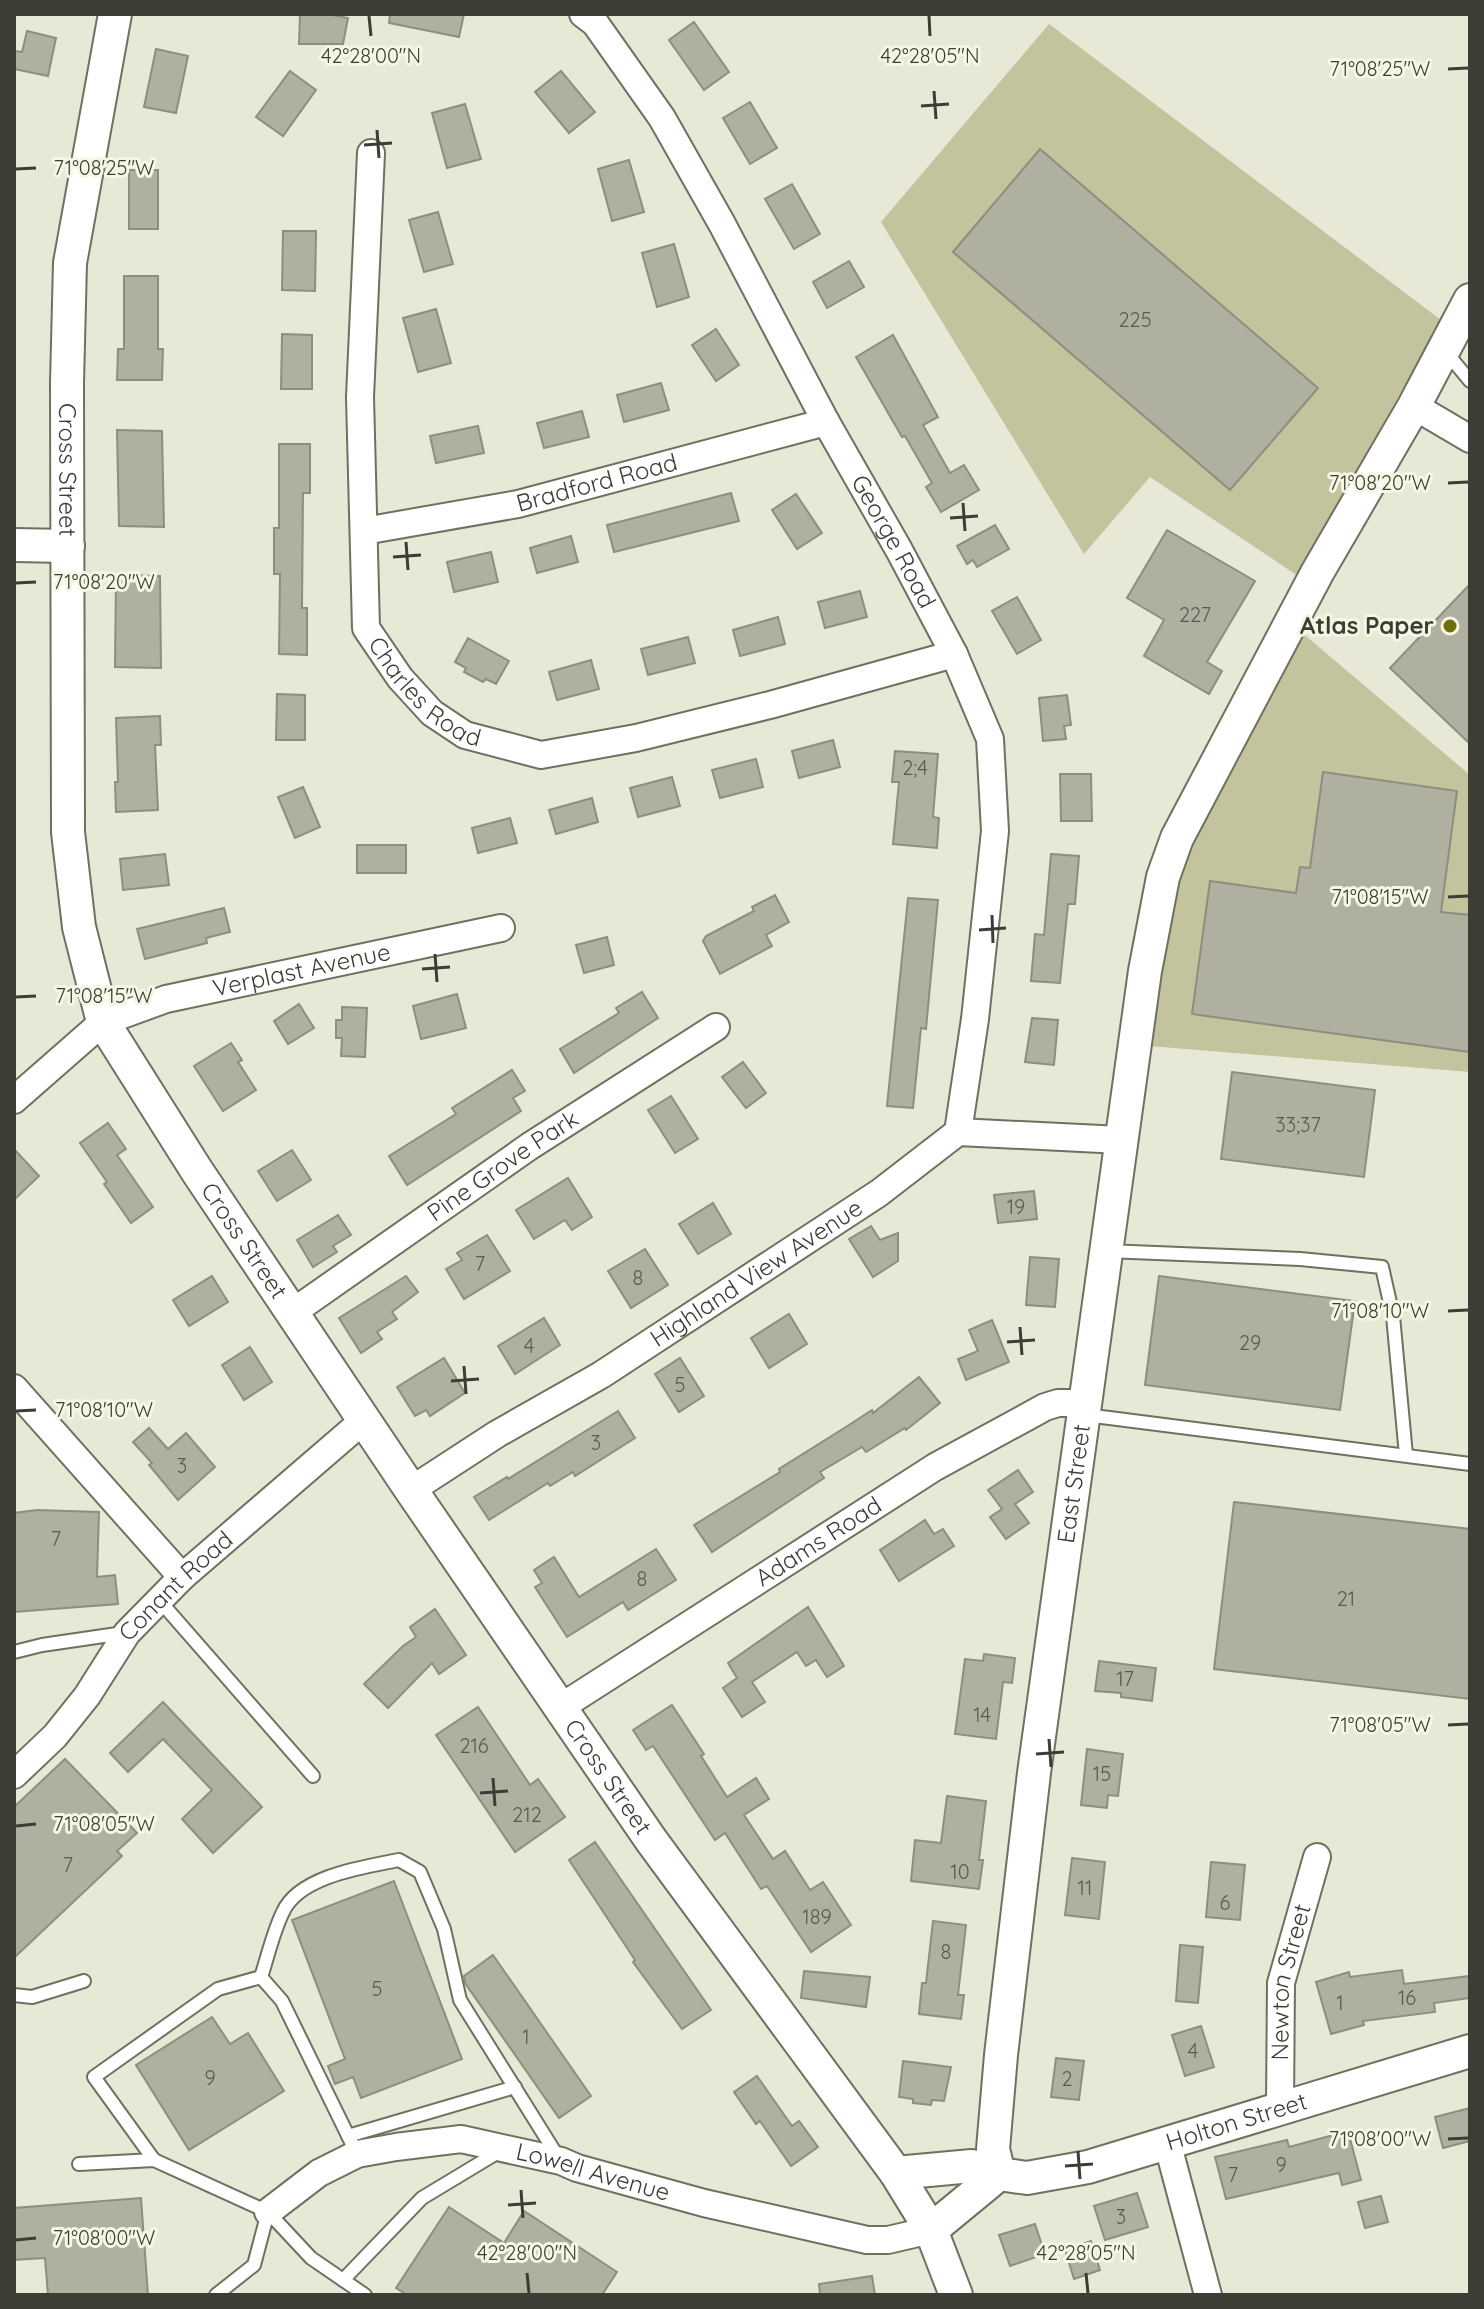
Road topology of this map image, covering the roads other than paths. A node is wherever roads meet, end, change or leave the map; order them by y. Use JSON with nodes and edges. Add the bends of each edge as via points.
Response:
{"nodes":[{"id":1,"x":115,"y":14,"type":"edge"},
{"id":2,"x":583,"y":14,"type":"edge"},
{"id":3,"x":371,"y":153,"type":"dead end"},
{"id":4,"x":1470,"y":300,"type":"edge"},
{"id":5,"x":1444,"y":349,"type":"junction"},
{"id":6,"x":1470,"y":381,"type":"edge"},
{"id":7,"x":1414,"y":406,"type":"junction"},
{"id":8,"x":826,"y":422,"type":"junction"},
{"id":9,"x":1470,"y":439,"type":"edge"},
{"id":10,"x":364,"y":531,"type":"junction"},
{"id":11,"x":14,"y":545,"type":"edge"},
{"id":12,"x":68,"y":546,"type":"junction"},
{"id":13,"x":954,"y":654,"type":"junction"},
{"id":14,"x":501,"y":928,"type":"dead end"},
{"id":15,"x":103,"y":1022,"type":"junction"},
{"id":16,"x":716,"y":1027,"type":"dead end"},
{"id":17,"x":14,"y":1100,"type":"edge"},
{"id":18,"x":958,"y":1132,"type":"junction"},
{"id":19,"x":1121,"y":1140,"type":"junction"},
{"id":20,"x":1107,"y":1251,"type":"junction"},
{"id":21,"x":293,"y":1312,"type":"junction"},
{"id":22,"x":14,"y":1388,"type":"edge"},
{"id":23,"x":1087,"y":1409,"type":"junction"},
{"id":24,"x":364,"y":1420,"type":"junction"},
{"id":25,"x":1406,"y":1455,"type":"junction"},
{"id":26,"x":1470,"y":1464,"type":"edge"},
{"id":27,"x":411,"y":1490,"type":"junction"},
{"id":28,"x":182,"y":1577,"type":"junction"},
{"id":29,"x":159,"y":1600,"type":"junction"},
{"id":30,"x":127,"y":1633,"type":"junction"},
{"id":31,"x":14,"y":1652,"type":"edge"},
{"id":32,"x":561,"y":1707,"type":"junction"},
{"id":33,"x":14,"y":1775,"type":"edge"},
{"id":34,"x":313,"y":1776,"type":"dead end"},
{"id":35,"x":1317,"y":1857,"type":"dead end"},
{"id":36,"x":261,"y":1977,"type":"junction"},
{"id":37,"x":84,"y":1981,"type":"dead end"},
{"id":38,"x":14,"y":1995,"type":"edge"},
{"id":39,"x":1470,"y":2051,"type":"edge"},
{"id":40,"x":515,"y":2087,"type":"junction"},
{"id":41,"x":1280,"y":2107,"type":"junction"},
{"id":42,"x":1167,"y":2142,"type":"junction"},
{"id":43,"x":353,"y":2145,"type":"junction"},
{"id":44,"x":502,"y":2149,"type":"junction"},
{"id":45,"x":154,"y":2160,"type":"junction"},
{"id":46,"x":561,"y":2161,"type":"junction"},
{"id":47,"x":79,"y":2164,"type":"dead end"},
{"id":48,"x":896,"y":2173,"type":"junction"},
{"id":49,"x":999,"y":2174,"type":"junction"},
{"id":50,"x":268,"y":2212,"type":"junction"},
{"id":51,"x":931,"y":2230,"type":"junction"},
{"id":52,"x":343,"y":2280,"type":"junction"},
{"id":53,"x":216,"y":2295,"type":"edge"},
{"id":54,"x":365,"y":2295,"type":"edge"},
{"id":55,"x":956,"y":2295,"type":"edge"},
{"id":56,"x":1208,"y":2295,"type":"edge"}],
"edges":[{"from":1,"to":12,"type":"street","name":"Cross Street","via":[[70,263]]},
{"from":2,"to":8,"type":"street","name":"George Road","via":[[595,23],[662,118]]},
{"from":3,"to":10,"type":"street","name":"Charles Road","via":[[360,397]]},
{"from":4,"to":5,"type":"street","name":"East Street"},
{"from":5,"to":6,"type":"lane"},
{"from":5,"to":7,"type":"street","name":"East Street"},
{"from":7,"to":9,"type":"street"},
{"from":7,"to":19,"type":"street","name":"East Street","via":[[1317,573],[1171,850],[1145,971]]},
{"from":8,"to":10,"type":"street","name":"Bradford Road","via":[[518,504]]},
{"from":8,"to":13,"type":"street","name":"George Road"},
{"from":10,"to":13,"type":"street","name":"Charles Road","via":[[366,628],[400,678],[432,713],[465,735],[541,755],[651,735]]},
{"from":11,"to":12,"type":"street"},
{"from":12,"to":15,"type":"street","name":"Cross Street","via":[[68,832],[79,927]]},
{"from":13,"to":18,"type":"street","name":"George Road","via":[[990,739],[995,831]]},
{"from":14,"to":15,"type":"street","name":"Verplast Avenue","via":[[166,999]]},
{"from":15,"to":17,"type":"street"},
{"from":15,"to":21,"type":"street","name":"Cross Street"},
{"from":16,"to":21,"type":"street","name":"Pine Grove Park","via":[[530,1146]]},
{"from":18,"to":19,"type":"street"},
{"from":18,"to":27,"type":"street","name":"Highland View Avenue","via":[[879,1193],[601,1375]]},
{"from":19,"to":20,"type":"street","name":"East Street"},
{"from":20,"to":23,"type":"street","name":"East Street"},
{"from":20,"to":25,"type":"lane","via":[[1382,1267],[1393,1316]]},
{"from":21,"to":24,"type":"street","name":"Cross Street"},
{"from":22,"to":28,"type":"street"},
{"from":23,"to":25,"type":"lane"},
{"from":23,"to":32,"type":"street","name":"Adams Road","via":[[1062,1403],[1045,1407],[935,1467]]},
{"from":23,"to":49,"type":"street","name":"East Street","via":[[1034,1773],[1003,2039],[993,2149]]},
{"from":24,"to":27,"type":"street","name":"Cross Street"},
{"from":24,"to":28,"type":"street","name":"Conant Road"},
{"from":25,"to":26,"type":"lane"},
{"from":27,"to":32,"type":"street","name":"Cross Street"},
{"from":28,"to":29,"type":"street","name":"Conant Road"},
{"from":29,"to":30,"type":"street","name":"Conant Road"},
{"from":29,"to":34,"type":"lane"},
{"from":30,"to":31,"type":"lane"},
{"from":30,"to":33,"type":"street","name":"Conant Road","via":[[87,1696]]},
{"from":32,"to":48,"type":"street","name":"Cross Street","via":[[651,1840]]},
{"from":35,"to":41,"type":"street","name":"Newton Street","via":[[1281,1983]]},
{"from":36,"to":40,"type":"lane","via":[[284,1909],[312,1883],[399,1860],[420,1872],[444,1929],[460,2000]]},
{"from":36,"to":43,"type":"lane","via":[[282,2001]]},
{"from":36,"to":45,"type":"lane","via":[[218,1989],[94,2077]]},
{"from":37,"to":38,"type":"lane","via":[[32,1997]]},
{"from":39,"to":41,"type":"street","name":"Holton Street"},
{"from":40,"to":43,"type":"lane"},
{"from":40,"to":46,"type":"lane"},
{"from":41,"to":42,"type":"street","name":"Holton Street"},
{"from":42,"to":49,"type":"street","name":"Holton Street","via":[[1088,2167],[1027,2178]]},
{"from":42,"to":56,"type":"street"},
{"from":43,"to":44,"type":"street","name":"Lowell Avenue","via":[[461,2139]]},
{"from":43,"to":50,"type":"street","name":"Lowell Avenue"},
{"from":44,"to":46,"type":"street","name":"Lowell Avenue"},
{"from":44,"to":52,"type":"lane","via":[[422,2198]]},
{"from":45,"to":47,"type":"lane"},
{"from":45,"to":50,"type":"lane"},
{"from":46,"to":51,"type":"street","name":"Lowell Avenue","via":[[840,2235],[878,2241]]},
{"from":48,"to":49,"type":"street","name":"Holton Street","via":[[972,2166]]},
{"from":48,"to":51,"type":"street","name":"Cross Street"},
{"from":49,"to":51,"type":"street"},
{"from":50,"to":52,"type":"lane","via":[[311,2258]]},
{"from":50,"to":53,"type":"lane","via":[[254,2265]]},
{"from":51,"to":55,"type":"street","name":"Cross Street"},
{"from":52,"to":54,"type":"lane"}]}
